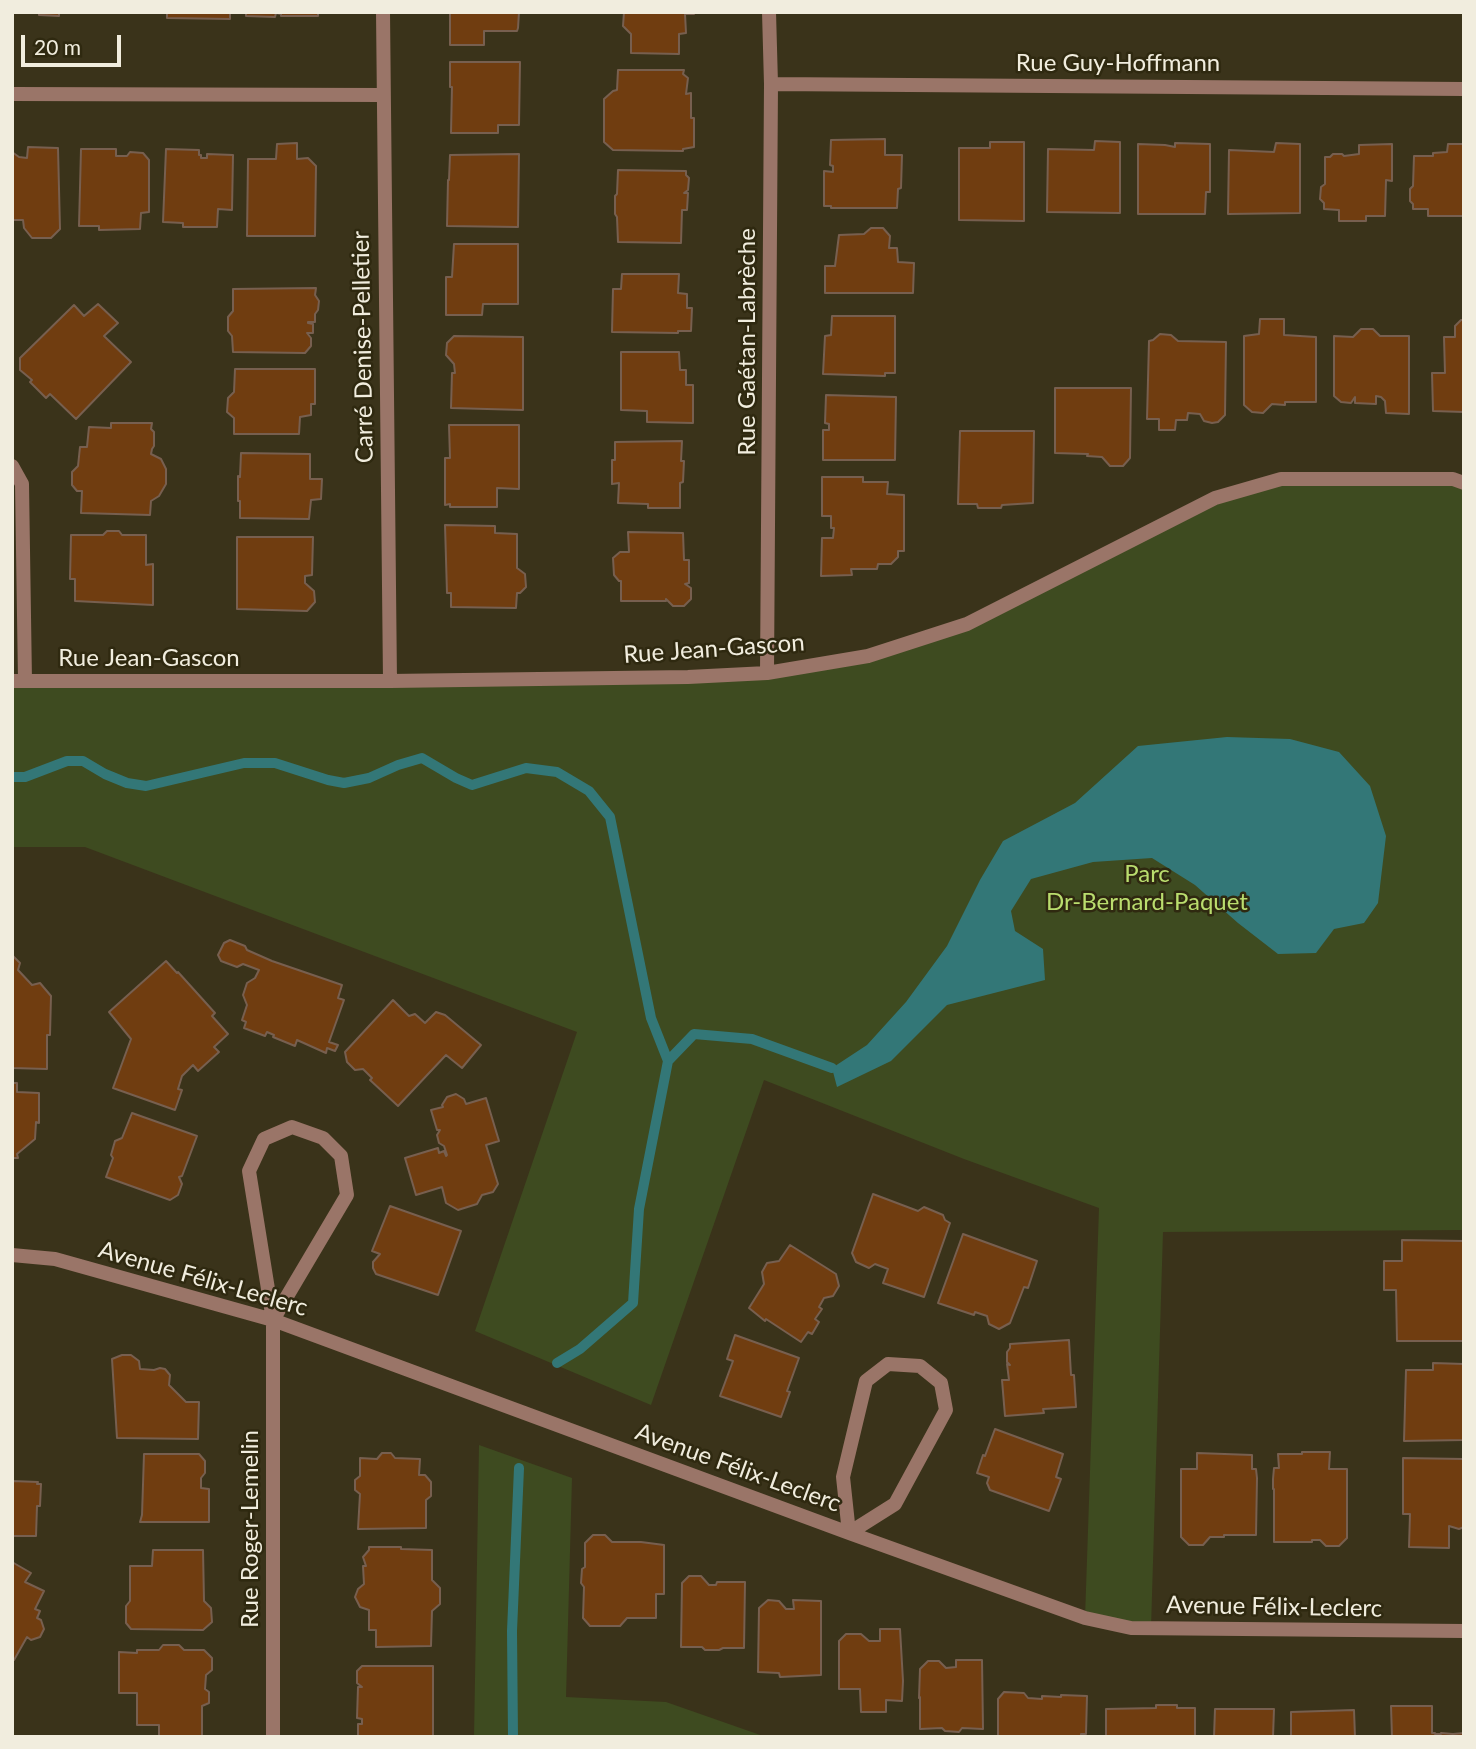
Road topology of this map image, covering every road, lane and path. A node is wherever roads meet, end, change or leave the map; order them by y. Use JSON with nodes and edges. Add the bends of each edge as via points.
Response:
{"nodes":[{"id":1,"x":383,"y":12,"type":"edge"},
{"id":2,"x":769,"y":12,"type":"edge"},
{"id":3,"x":771,"y":83,"type":"junction"},
{"id":4,"x":1464,"y":89,"type":"edge"},
{"id":5,"x":12,"y":94,"type":"edge"},
{"id":6,"x":383,"y":95,"type":"junction"},
{"id":7,"x":12,"y":466,"type":"edge"},
{"id":8,"x":1464,"y":483,"type":"edge"},
{"id":9,"x":767,"y":673,"type":"junction"},
{"id":10,"x":18,"y":681,"type":"edge"},
{"id":11,"x":390,"y":681,"type":"junction"},
{"id":12,"x":12,"y":1255,"type":"edge"},
{"id":13,"x":273,"y":1320,"type":"junction"},
{"id":14,"x":849,"y":1533,"type":"junction"},
{"id":15,"x":1464,"y":1632,"type":"edge"},
{"id":16,"x":273,"y":1737,"type":"edge"}],
"edges":[{"from":1,"to":6,"type":"street","name":"Carré Denise-Pelletier"},
{"from":2,"to":3,"type":"street","name":"Rue Gaétan-Labrèche"},
{"from":3,"to":4,"type":"street","name":"Rue Guy-Hoffmann"},
{"from":3,"to":9,"type":"street","name":"Rue Gaétan-Labrèche"},
{"from":5,"to":6,"type":"street"},
{"from":6,"to":11,"type":"street","name":"Carré Denise-Pelletier"},
{"from":7,"to":10,"type":"street","via":[[22,484]]},
{"from":8,"to":9,"type":"street","name":"Rue Jean-Gascon","via":[[1453,479],[1281,479],[1216,498],[967,624],[868,656]]},
{"from":9,"to":11,"type":"street","name":"Rue Jean-Gascon"},
{"from":10,"to":11,"type":"street","name":"Rue Jean-Gascon"},
{"from":12,"to":13,"type":"street","name":"Avenue Félix-Leclerc","via":[[55,1259]]},
{"from":13,"to":13,"type":"street","name":"Rue Roger-Lemelin","via":[[347,1195],[341,1156],[323,1138],[292,1127],[264,1139],[249,1171]]},
{"from":13,"to":14,"type":"street","name":"Avenue Félix-Leclerc"},
{"from":13,"to":16,"type":"street","name":"Rue Roger-Lemelin"},
{"from":14,"to":14,"type":"street","via":[[895,1504],[946,1410],[941,1383],[920,1366],[888,1364],[866,1381],[843,1477]]},
{"from":14,"to":15,"type":"street","name":"Avenue Félix-Leclerc","via":[[1085,1618],[1131,1628]]}]}
